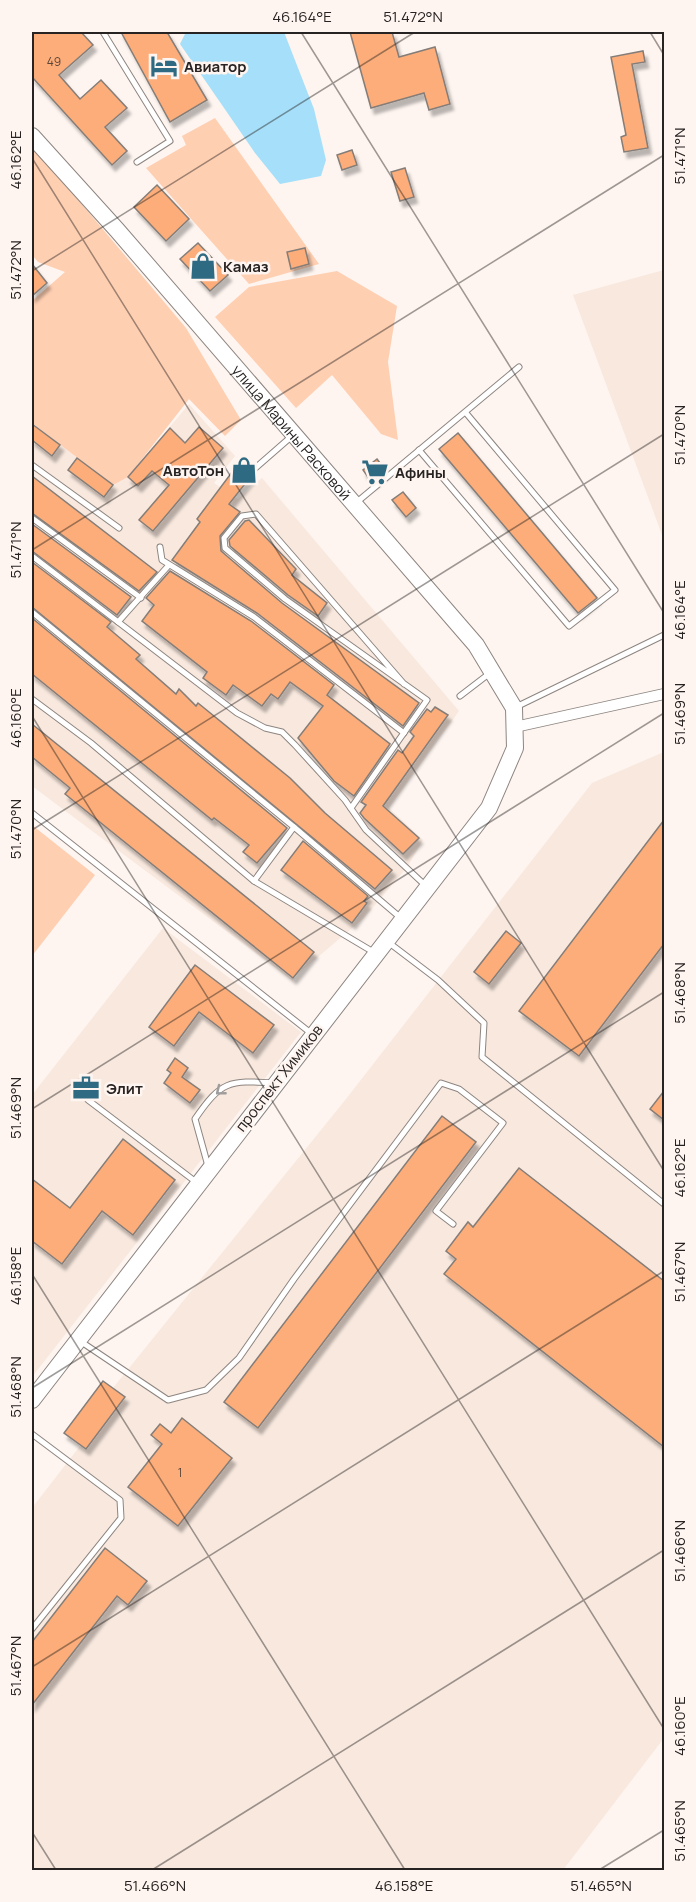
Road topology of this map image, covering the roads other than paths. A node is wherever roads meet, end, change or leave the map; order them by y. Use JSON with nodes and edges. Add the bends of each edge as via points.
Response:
{"nodes":[{"id":1,"x":103,"y":32,"type":"edge"},
{"id":2,"x":32,"y":136,"type":"edge"},
{"id":3,"x":137,"y":162,"type":"dead end"},
{"id":4,"x":519,"y":367,"type":"dead end"},
{"id":5,"x":466,"y":413,"type":"junction"},
{"id":6,"x":293,"y":435,"type":"junction"},
{"id":7,"x":418,"y":450,"type":"junction"},
{"id":8,"x":32,"y":465,"type":"edge"},
{"id":9,"x":253,"y":470,"type":"dead end"},
{"id":10,"x":354,"y":505,"type":"junction"},
{"id":11,"x":32,"y":518,"type":"edge"},
{"id":12,"x":118,"y":528,"type":"dead end"},
{"id":13,"x":160,"y":547,"type":"dead end"},
{"id":14,"x":32,"y":556,"type":"edge"},
{"id":15,"x":169,"y":565,"type":"junction"},
{"id":16,"x":141,"y":598,"type":"junction"},
{"id":17,"x":32,"y":612,"type":"edge"},
{"id":18,"x":118,"y":622,"type":"junction"},
{"id":19,"x":664,"y":635,"type":"edge"},
{"id":20,"x":492,"y":671,"type":"junction"},
{"id":21,"x":404,"y":684,"type":"junction"},
{"id":22,"x":664,"y":694,"type":"edge"},
{"id":23,"x":460,"y":696,"type":"dead end"},
{"id":24,"x":32,"y":699,"type":"edge"},
{"id":25,"x":514,"y":708,"type":"junction"},
{"id":26,"x":515,"y":727,"type":"junction"},
{"id":27,"x":404,"y":733,"type":"junction"},
{"id":28,"x":515,"y":748,"type":"joint"},
{"id":29,"x":351,"y":808,"type":"junction"},
{"id":30,"x":32,"y":813,"type":"edge"},
{"id":31,"x":294,"y":827,"type":"junction"},
{"id":32,"x":254,"y":881,"type":"junction"},
{"id":33,"x":428,"y":887,"type":"junction"},
{"id":34,"x":403,"y":920,"type":"junction"},
{"id":35,"x":382,"y":947,"type":"junction"},
{"id":36,"x":312,"y":1034,"type":"junction"},
{"id":37,"x":275,"y":1083,"type":"junction"},
{"id":38,"x":88,"y":1100,"type":"dead end"},
{"id":39,"x":209,"y":1169,"type":"junction"},
{"id":40,"x":198,"y":1184,"type":"junction"},
{"id":41,"x":664,"y":1204,"type":"edge"},
{"id":42,"x":453,"y":1224,"type":"dead end"},
{"id":43,"x":78,"y":1340,"type":"junction"},
{"id":44,"x":32,"y":1400,"type":"edge"},
{"id":45,"x":32,"y":1434,"type":"edge"},
{"id":46,"x":32,"y":1629,"type":"edge"}],
"edges":[{"from":1,"to":3,"type":"lane","via":[[170,141]]},
{"from":2,"to":6,"type":"main road","name":"улица Марины Расковой"},
{"from":4,"to":5,"type":"lane"},
{"from":5,"to":7,"type":"lane"},
{"from":5,"to":7,"type":"lane","via":[[615,590],[569,626]]},
{"from":6,"to":9,"type":"lane"},
{"from":6,"to":10,"type":"main road","name":"улица Марины Расковой"},
{"from":7,"to":10,"type":"lane"},
{"from":8,"to":12,"type":"lane"},
{"from":10,"to":20,"type":"main road","name":"улица Марины Расковой","via":[[476,645]]},
{"from":11,"to":16,"type":"lane"},
{"from":13,"to":15,"type":"lane","via":[[162,560]]},
{"from":14,"to":18,"type":"lane"},
{"from":15,"to":16,"type":"lane"},
{"from":15,"to":27,"type":"lane","via":[[254,617]]},
{"from":16,"to":18,"type":"lane"},
{"from":17,"to":31,"type":"lane"},
{"from":18,"to":29,"type":"lane","via":[[237,713],[282,732]]},
{"from":19,"to":25,"type":"lane"},
{"from":20,"to":23,"type":"lane"},
{"from":20,"to":25,"type":"main road","name":"улица Марины Расковой"},
{"from":21,"to":21,"type":"lane","via":[[256,514],[242,516],[224,538],[225,548],[285,599]]},
{"from":21,"to":27,"type":"lane","via":[[427,700]]},
{"from":22,"to":26,"type":"street"},
{"from":24,"to":32,"type":"lane","via":[[91,743]]},
{"from":25,"to":26,"type":"main road","name":"улица Марины Расковой"},
{"from":26,"to":28,"type":"main road","name":"улица Марины Расковой"},
{"from":27,"to":29,"type":"lane"},
{"from":28,"to":33,"type":"main road","name":"проспект Химиков","via":[[489,808]]},
{"from":29,"to":33,"type":"lane","via":[[366,830]]},
{"from":30,"to":36,"type":"lane"},
{"from":31,"to":32,"type":"lane"},
{"from":31,"to":34,"type":"lane"},
{"from":32,"to":35,"type":"lane"},
{"from":33,"to":34,"type":"main road","name":"проспект Химиков"},
{"from":34,"to":35,"type":"main road","name":"проспект Химиков"},
{"from":35,"to":36,"type":"main road","name":"проспект Химиков"},
{"from":35,"to":41,"type":"lane","via":[[438,980],[484,1023],[482,1058]]},
{"from":36,"to":37,"type":"main road","name":"проспект Химиков"},
{"from":37,"to":39,"type":"main road","name":"проспект Химиков"},
{"from":37,"to":39,"type":"lane","one_way":true,"via":[[240,1081],[223,1086],[205,1104],[195,1119]]},
{"from":38,"to":40,"type":"lane"},
{"from":39,"to":40,"type":"main road","name":"проспект Химиков"},
{"from":40,"to":43,"type":"main road","name":"проспект Химиков"},
{"from":42,"to":43,"type":"lane","via":[[436,1211],[503,1123],[459,1089],[441,1083],[239,1358],[207,1390],[168,1400]]},
{"from":43,"to":44,"type":"main road","name":"проспект Химиков"},
{"from":45,"to":46,"type":"lane","via":[[120,1500],[121,1518]]}]}
